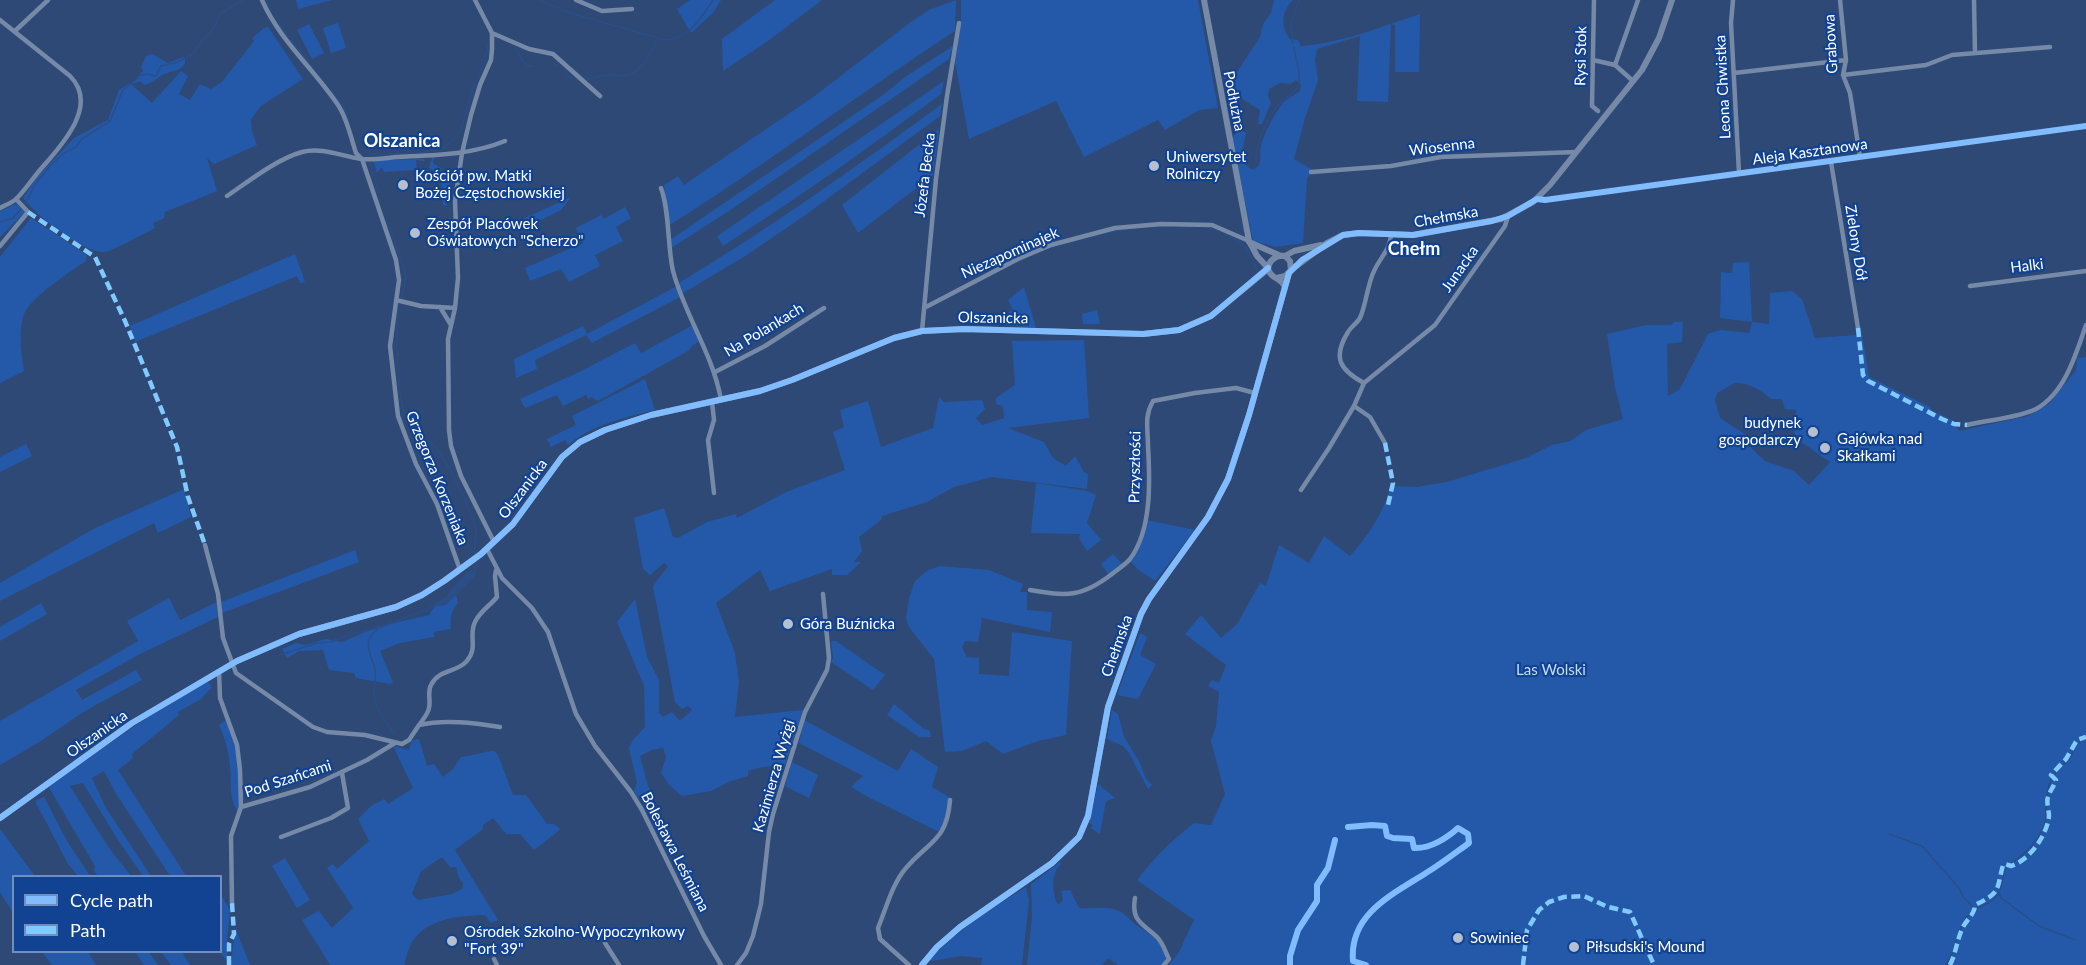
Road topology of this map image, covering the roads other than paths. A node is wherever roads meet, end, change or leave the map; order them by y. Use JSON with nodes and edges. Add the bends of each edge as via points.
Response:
{"nodes":[{"id":1,"x":48,"y":0,"type":"edge"},
{"id":2,"x":262,"y":0,"type":"edge"},
{"id":3,"x":475,"y":0,"type":"edge"},
{"id":4,"x":576,"y":0,"type":"edge"},
{"id":5,"x":1204,"y":0,"type":"edge"},
{"id":6,"x":1594,"y":0,"type":"edge"},
{"id":7,"x":1638,"y":0,"type":"edge"},
{"id":8,"x":1672,"y":0,"type":"edge"},
{"id":9,"x":1733,"y":0,"type":"edge"},
{"id":10,"x":1840,"y":0,"type":"edge"},
{"id":11,"x":1974,"y":0,"type":"edge"},
{"id":12,"x":632,"y":9,"type":"dead end"},
{"id":13,"x":0,"y":20,"type":"edge"},
{"id":14,"x":959,"y":23,"type":"dead end"},
{"id":15,"x":15,"y":31,"type":"junction"},
{"id":16,"x":492,"y":33,"type":"junction"},
{"id":17,"x":2050,"y":47,"type":"dead end"},
{"id":18,"x":1975,"y":53,"type":"junction"},
{"id":19,"x":1593,"y":60,"type":"junction"},
{"id":20,"x":1846,"y":60,"type":"junction"},
{"id":21,"x":1615,"y":65,"type":"junction"},
{"id":22,"x":1734,"y":73,"type":"junction"},
{"id":23,"x":1843,"y":75,"type":"junction"},
{"id":24,"x":1634,"y":81,"type":"junction"},
{"id":25,"x":600,"y":96,"type":"dead end"},
{"id":26,"x":1598,"y":111,"type":"dead end"},
{"id":27,"x":2086,"y":126,"type":"edge"},
{"id":28,"x":505,"y":141,"type":"dead end"},
{"id":29,"x":1576,"y":152,"type":"junction"},
{"id":30,"x":462,"y":153,"type":"junction"},
{"id":31,"x":1860,"y":157,"type":"junction"},
{"id":32,"x":362,"y":159,"type":"junction"},
{"id":33,"x":1832,"y":162,"type":"junction"},
{"id":34,"x":1311,"y":172,"type":"dead end"},
{"id":35,"x":1739,"y":174,"type":"junction"},
{"id":36,"x":661,"y":188,"type":"dead end"},
{"id":37,"x":227,"y":196,"type":"dead end"},
{"id":38,"x":16,"y":199,"type":"junction"},
{"id":39,"x":1537,"y":199,"type":"junction"},
{"id":40,"x":0,"y":208,"type":"edge"},
{"id":41,"x":1508,"y":216,"type":"junction"},
{"id":42,"x":1391,"y":235,"type":"junction"},
{"id":43,"x":1249,"y":241,"type":"junction"},
{"id":44,"x":1327,"y":243,"type":"junction"},
{"id":45,"x":0,"y":246,"type":"edge"},
{"id":46,"x":1283,"y":256,"type":"junction"},
{"id":47,"x":1290,"y":271,"type":"junction"},
{"id":48,"x":2086,"y":271,"type":"edge"},
{"id":49,"x":1271,"y":273,"type":"junction"},
{"id":50,"x":1971,"y":286,"type":"dead end"},
{"id":51,"x":1286,"y":290,"type":"junction"},
{"id":52,"x":396,"y":300,"type":"junction"},
{"id":53,"x":440,"y":307,"type":"junction"},
{"id":54,"x":455,"y":308,"type":"junction"},
{"id":55,"x":824,"y":308,"type":"dead end"},
{"id":56,"x":924,"y":308,"type":"junction"},
{"id":57,"x":452,"y":325,"type":"junction"},
{"id":58,"x":2086,"y":326,"type":"edge"},
{"id":59,"x":1858,"y":328,"type":"dead end"},
{"id":60,"x":922,"y":332,"type":"junction"},
{"id":61,"x":715,"y":372,"type":"junction"},
{"id":62,"x":1364,"y":383,"type":"junction"},
{"id":63,"x":1255,"y":393,"type":"junction"},
{"id":64,"x":721,"y":400,"type":"junction"},
{"id":65,"x":712,"y":402,"type":"junction"},
{"id":66,"x":1354,"y":406,"type":"junction"},
{"id":67,"x":1967,"y":425,"type":"dead end"},
{"id":68,"x":1385,"y":443,"type":"dead end"},
{"id":69,"x":1301,"y":490,"type":"dead end"},
{"id":70,"x":714,"y":493,"type":"dead end"},
{"id":71,"x":494,"y":542,"type":"junction"},
{"id":72,"x":205,"y":545,"type":"dead end"},
{"id":73,"x":487,"y":549,"type":"junction"},
{"id":74,"x":460,"y":570,"type":"junction"},
{"id":75,"x":496,"y":570,"type":"junction"},
{"id":76,"x":1030,"y":590,"type":"dead end"},
{"id":77,"x":823,"y":594,"type":"dead end"},
{"id":78,"x":231,"y":664,"type":"junction"},
{"id":79,"x":219,"y":671,"type":"junction"},
{"id":80,"x":419,"y":725,"type":"junction"},
{"id":81,"x":500,"y":727,"type":"dead end"},
{"id":82,"x":396,"y":743,"type":"junction"},
{"id":83,"x":342,"y":773,"type":"junction"},
{"id":84,"x":950,"y":800,"type":"dead end"},
{"id":85,"x":241,"y":807,"type":"junction"},
{"id":86,"x":0,"y":818,"type":"edge"},
{"id":87,"x":281,"y":837,"type":"dead end"},
{"id":88,"x":1135,"y":898,"type":"dead end"},
{"id":89,"x":232,"y":903,"type":"dead end"},
{"id":90,"x":604,"y":942,"type":"dead end"},
{"id":91,"x":619,"y":965,"type":"edge"},
{"id":92,"x":721,"y":965,"type":"edge"},
{"id":93,"x":737,"y":965,"type":"edge"},
{"id":94,"x":909,"y":965,"type":"edge"},
{"id":95,"x":922,"y":965,"type":"edge"},
{"id":96,"x":1164,"y":965,"type":"edge"}],
"edges":[{"from":1,"to":15,"type":"street"},
{"from":2,"to":32,"type":"street","name":"Grzegorza Korzeniaka","via":[[272,21],[340,107],[356,153]]},
{"from":3,"to":16,"type":"street"},
{"from":4,"to":12,"type":"street","via":[[602,11]]},
{"from":5,"to":43,"type":"street","name":"Podłużna"},
{"from":6,"to":19,"type":"street","name":"Rysi Stok"},
{"from":7,"to":21,"type":"street"},
{"from":8,"to":24,"type":"street","via":[[1654,50]]},
{"from":9,"to":22,"type":"street","name":"Leona Chwistka"},
{"from":10,"to":20,"type":"street","name":"Grabowa"},
{"from":11,"to":18,"type":"street"},
{"from":13,"to":15,"type":"street"},
{"from":14,"to":56,"type":"street","name":"Józefa Becka","via":[[939,158]]},
{"from":15,"to":38,"type":"street","via":[[76,81],[81,96],[70,134]]},
{"from":16,"to":25,"type":"street","via":[[529,49],[553,54]]},
{"from":16,"to":30,"type":"street","via":[[491,60],[476,98]]},
{"from":17,"to":18,"type":"street"},
{"from":18,"to":23,"type":"street","via":[[1952,55],[1926,65]]},
{"from":19,"to":21,"type":"street"},
{"from":19,"to":26,"type":"street","name":"Rysi Stok","via":[[1592,106]]},
{"from":20,"to":22,"type":"street"},
{"from":20,"to":23,"type":"street","name":"Grabowa"},
{"from":21,"to":24,"type":"street"},
{"from":22,"to":35,"type":"street","name":"Leona Chwistka"},
{"from":23,"to":31,"type":"street","name":"Grabowa","via":[[1850,93]]},
{"from":24,"to":29,"type":"street"},
{"from":27,"to":31,"type":"street","name":"Aleja Kasztanowa"},
{"from":28,"to":30,"type":"street"},
{"from":29,"to":34,"type":"street","name":"Wiosenna","via":[[1441,157],[1391,166]]},
{"from":29,"to":39,"type":"street"},
{"from":30,"to":32,"type":"street"},
{"from":30,"to":54,"type":"street","via":[[455,201]]},
{"from":31,"to":33,"type":"street","name":"Aleja Kasztanowa"},
{"from":32,"to":37,"type":"street","via":[[330,151],[303,152],[274,165]]},
{"from":32,"to":52,"type":"street","name":"Grzegorza Korzeniaka","via":[[396,260]]},
{"from":33,"to":35,"type":"street","name":"Aleja Kasztanowa"},
{"from":33,"to":59,"type":"street","name":"Zielony Dół"},
{"from":35,"to":39,"type":"street","name":"Aleja Kasztanowa"},
{"from":36,"to":61,"type":"street","via":[[673,270]]},
{"from":38,"to":40,"type":"street"},
{"from":38,"to":45,"type":"street","via":[[28,212]]},
{"from":39,"to":41,"type":"street"},
{"from":41,"to":42,"type":"street","name":"Chełmska","via":[[1413,235]]},
{"from":41,"to":62,"type":"street","name":"Junacka","via":[[1505,226],[1435,325]]},
{"from":42,"to":44,"type":"street","name":"Chełmska","via":[[1359,232]]},
{"from":42,"to":62,"type":"street","via":[[1359,318],[1340,349],[1344,369]]},
{"from":43,"to":46,"type":"street"},
{"from":43,"to":49,"type":"street","name":"Podłużna"},
{"from":43,"to":56,"type":"street","name":"Niezapominajek","via":[[1212,225],[1115,228],[1051,244]]},
{"from":44,"to":46,"type":"street","name":"Chełmska"},
{"from":44,"to":47,"type":"street","name":"Chełmska"},
{"from":46,"to":47,"type":"street","via":[[1290,261]]},
{"from":46,"to":49,"type":"street","via":[[1272,260]]},
{"from":47,"to":49,"type":"street","via":[[1283,278]]},
{"from":47,"to":51,"type":"street","name":"Chełmska"},
{"from":48,"to":50,"type":"street","name":"Halki"},
{"from":49,"to":51,"type":"street"},
{"from":49,"to":60,"type":"street","name":"Olszanicka","via":[[1249,285],[1211,316],[1167,333],[964,329]]},
{"from":51,"to":63,"type":"street","name":"Chełmska"},
{"from":52,"to":53,"type":"street"},
{"from":52,"to":74,"type":"street","name":"Grzegorza Korzeniaka","via":[[390,346],[398,416],[437,504]]},
{"from":53,"to":54,"type":"street"},
{"from":53,"to":57,"type":"street"},
{"from":54,"to":57,"type":"street"},
{"from":55,"to":61,"type":"street","name":"Na Polankach"},
{"from":56,"to":60,"type":"street","name":"Józefa Becka"},
{"from":57,"to":71,"type":"street","via":[[448,339],[451,446],[461,476]]},
{"from":58,"to":67,"type":"street","via":[[2059,387],[2037,408]]},
{"from":60,"to":64,"type":"street","name":"Olszanicka","via":[[894,338],[777,386]]},
{"from":61,"to":64,"type":"street"},
{"from":62,"to":66,"type":"street","name":"Junacka"},
{"from":63,"to":76,"type":"street","name":"Przyszłości","via":[[1236,388],[1153,401],[1147,412],[1146,513],[1131,557],[1101,582],[1079,592],[1063,595]]},
{"from":63,"to":95,"type":"street","name":"Chełmska","via":[[1221,493],[1141,614],[1112,692],[1088,816],[1079,837],[1052,863],[960,927]]},
{"from":64,"to":65,"type":"street","name":"Olszanicka"},
{"from":65,"to":70,"type":"street","via":[[714,420],[708,440]]},
{"from":65,"to":71,"type":"street","name":"Olszanicka","via":[[626,422],[580,442],[555,465],[520,515]]},
{"from":66,"to":68,"type":"street","via":[[1370,417]]},
{"from":66,"to":69,"type":"street","name":"Junacka"},
{"from":71,"to":73,"type":"street","name":"Olszanicka"},
{"from":72,"to":78,"type":"street"},
{"from":73,"to":74,"type":"street","name":"Olszanicka"},
{"from":73,"to":75,"type":"street"},
{"from":74,"to":78,"type":"street","name":"Olszanicka","via":[[403,604],[298,634]]},
{"from":75,"to":80,"type":"street","via":[[497,592],[474,623],[474,647],[466,662],[435,678],[429,689],[429,710]]},
{"from":75,"to":92,"type":"street","name":"Bolesława Leśmiana","via":[[532,608],[548,632],[576,714],[642,810]]},
{"from":77,"to":93,"type":"street","name":"Kazimierza Wyżgi","via":[[827,670],[805,712],[775,805],[761,904],[753,936]]},
{"from":78,"to":79,"type":"street","name":"Olszanicka"},
{"from":78,"to":82,"type":"street","via":[[244,680],[314,727]]},
{"from":79,"to":85,"type":"street","via":[[220,698],[237,745]]},
{"from":79,"to":86,"type":"street","name":"Olszanicka","via":[[132,723]]},
{"from":80,"to":81,"type":"street","via":[[439,722]]},
{"from":80,"to":82,"type":"street","name":"Pod Szańcami","via":[[409,740]]},
{"from":82,"to":83,"type":"street","name":"Pod Szańcami"},
{"from":83,"to":85,"type":"street","name":"Pod Szańcami","via":[[310,787]]},
{"from":83,"to":87,"type":"street","name":"Pod Szańcami","via":[[348,807],[331,818]]},
{"from":84,"to":94,"type":"street","via":[[946,825],[939,837],[904,869],[878,928],[880,939]]},
{"from":85,"to":89,"type":"street","via":[[231,836]]},
{"from":88,"to":96,"type":"street","via":[[1133,913],[1158,938],[1168,958]]},
{"from":90,"to":91,"type":"street"}]}
